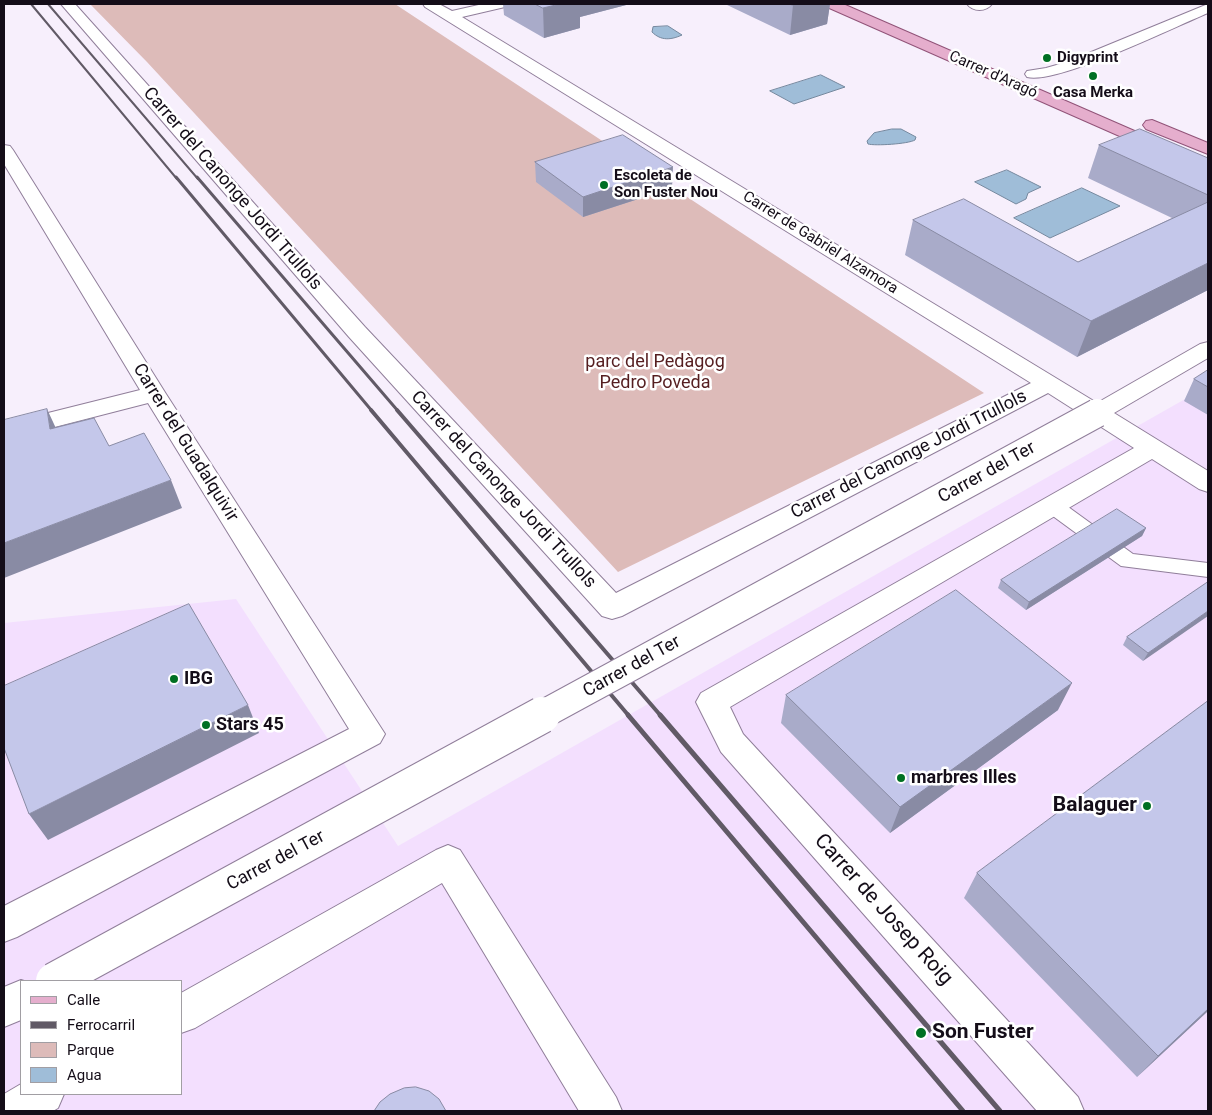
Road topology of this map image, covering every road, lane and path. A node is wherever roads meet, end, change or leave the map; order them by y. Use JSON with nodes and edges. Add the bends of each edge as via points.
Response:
{"nodes":[{"id":1,"x":68,"y":4,"type":"edge"},
{"id":2,"x":430,"y":4,"type":"edge"},
{"id":3,"x":500,"y":4,"type":"edge"},
{"id":4,"x":832,"y":4,"type":"edge"},
{"id":5,"x":1208,"y":8,"type":"edge"},
{"id":6,"x":450,"y":16,"type":"junction"},
{"id":7,"x":1016,"y":66,"type":"dead end"},
{"id":8,"x":978,"y":68,"type":"junction"},
{"id":9,"x":1033,"y":74,"type":"junction"},
{"id":10,"x":1060,"y":85,"type":"dead end"},
{"id":11,"x":1138,"y":119,"type":"dead end"},
{"id":12,"x":1208,"y":148,"type":"edge"},
{"id":13,"x":4,"y":150,"type":"edge"},
{"id":14,"x":1208,"y":170,"type":"edge"},
{"id":15,"x":1208,"y":349,"type":"edge"},
{"id":16,"x":1049,"y":383,"type":"junction"},
{"id":17,"x":154,"y":394,"type":"junction"},
{"id":18,"x":1097,"y":413,"type":"junction"},
{"id":19,"x":4,"y":432,"type":"edge"},
{"id":20,"x":1153,"y":448,"type":"junction"},
{"id":21,"x":1208,"y":483,"type":"edge"},
{"id":22,"x":1053,"y":506,"type":"junction"},
{"id":23,"x":1208,"y":570,"type":"edge"},
{"id":24,"x":4,"y":926,"type":"edge"},
{"id":25,"x":56,"y":980,"type":"edge"},
{"id":26,"x":20,"y":1000,"type":"edge"},
{"id":27,"x":4,"y":1008,"type":"edge"},
{"id":28,"x":182,"y":1013,"type":"edge"},
{"id":29,"x":42,"y":1095,"type":"edge"},
{"id":30,"x":14,"y":1111,"type":"edge"},
{"id":31,"x":602,"y":1111,"type":"edge"},
{"id":32,"x":1064,"y":1111,"type":"edge"}],
"edges":[{"from":1,"to":16,"type":"street","name":"Carrer del Canonge Jordi Trullols","via":[[357,332],[612,608]]},
{"from":2,"to":6,"type":"street","name":"Carrer de Gabriel Alzamora"},
{"from":3,"to":6,"type":"street"},
{"from":4,"to":8,"type":"main road","name":"Carrer d'Aragó"},
{"from":5,"to":9,"type":"street","via":[[1072,66]]},
{"from":6,"to":16,"type":"street","name":"Carrer de Gabriel Alzamora"},
{"from":7,"to":9,"type":"main road","name":"Carrer d'Aragó"},
{"from":8,"to":9,"type":"main road"},
{"from":8,"to":14,"type":"main road","name":"Carrer d'Aragó"},
{"from":9,"to":10,"type":"main road","name":"Carrer d'Aragó"},
{"from":11,"to":12,"type":"main road"},
{"from":13,"to":17,"type":"street","name":"Carrer del Guadalquivir"},
{"from":15,"to":18,"type":"street","name":"Carrer del Ter"},
{"from":16,"to":18,"type":"street","name":"Carrer de Gabriel Alzamora"},
{"from":17,"to":19,"type":"street"},
{"from":17,"to":24,"type":"street","name":"Carrer del Guadalquivir","via":[[368,734]]},
{"from":18,"to":20,"type":"street","name":"Carrer de Gabriel Alzamora"},
{"from":18,"to":25,"type":"street","name":"Carrer del Ter","bridge":true},
{"from":20,"to":21,"type":"street","name":"Carrer de Gabriel Alzamora"},
{"from":20,"to":22,"type":"street"},
{"from":22,"to":23,"type":"lane","via":[[1128,561]]},
{"from":22,"to":32,"type":"street","name":"Carrer de Josep Roig","via":[[712,702],[732,743]]},
{"from":26,"to":27,"type":"street"},
{"from":28,"to":31,"type":"street","via":[[448,861]]},
{"from":29,"to":30,"type":"street"}]}
